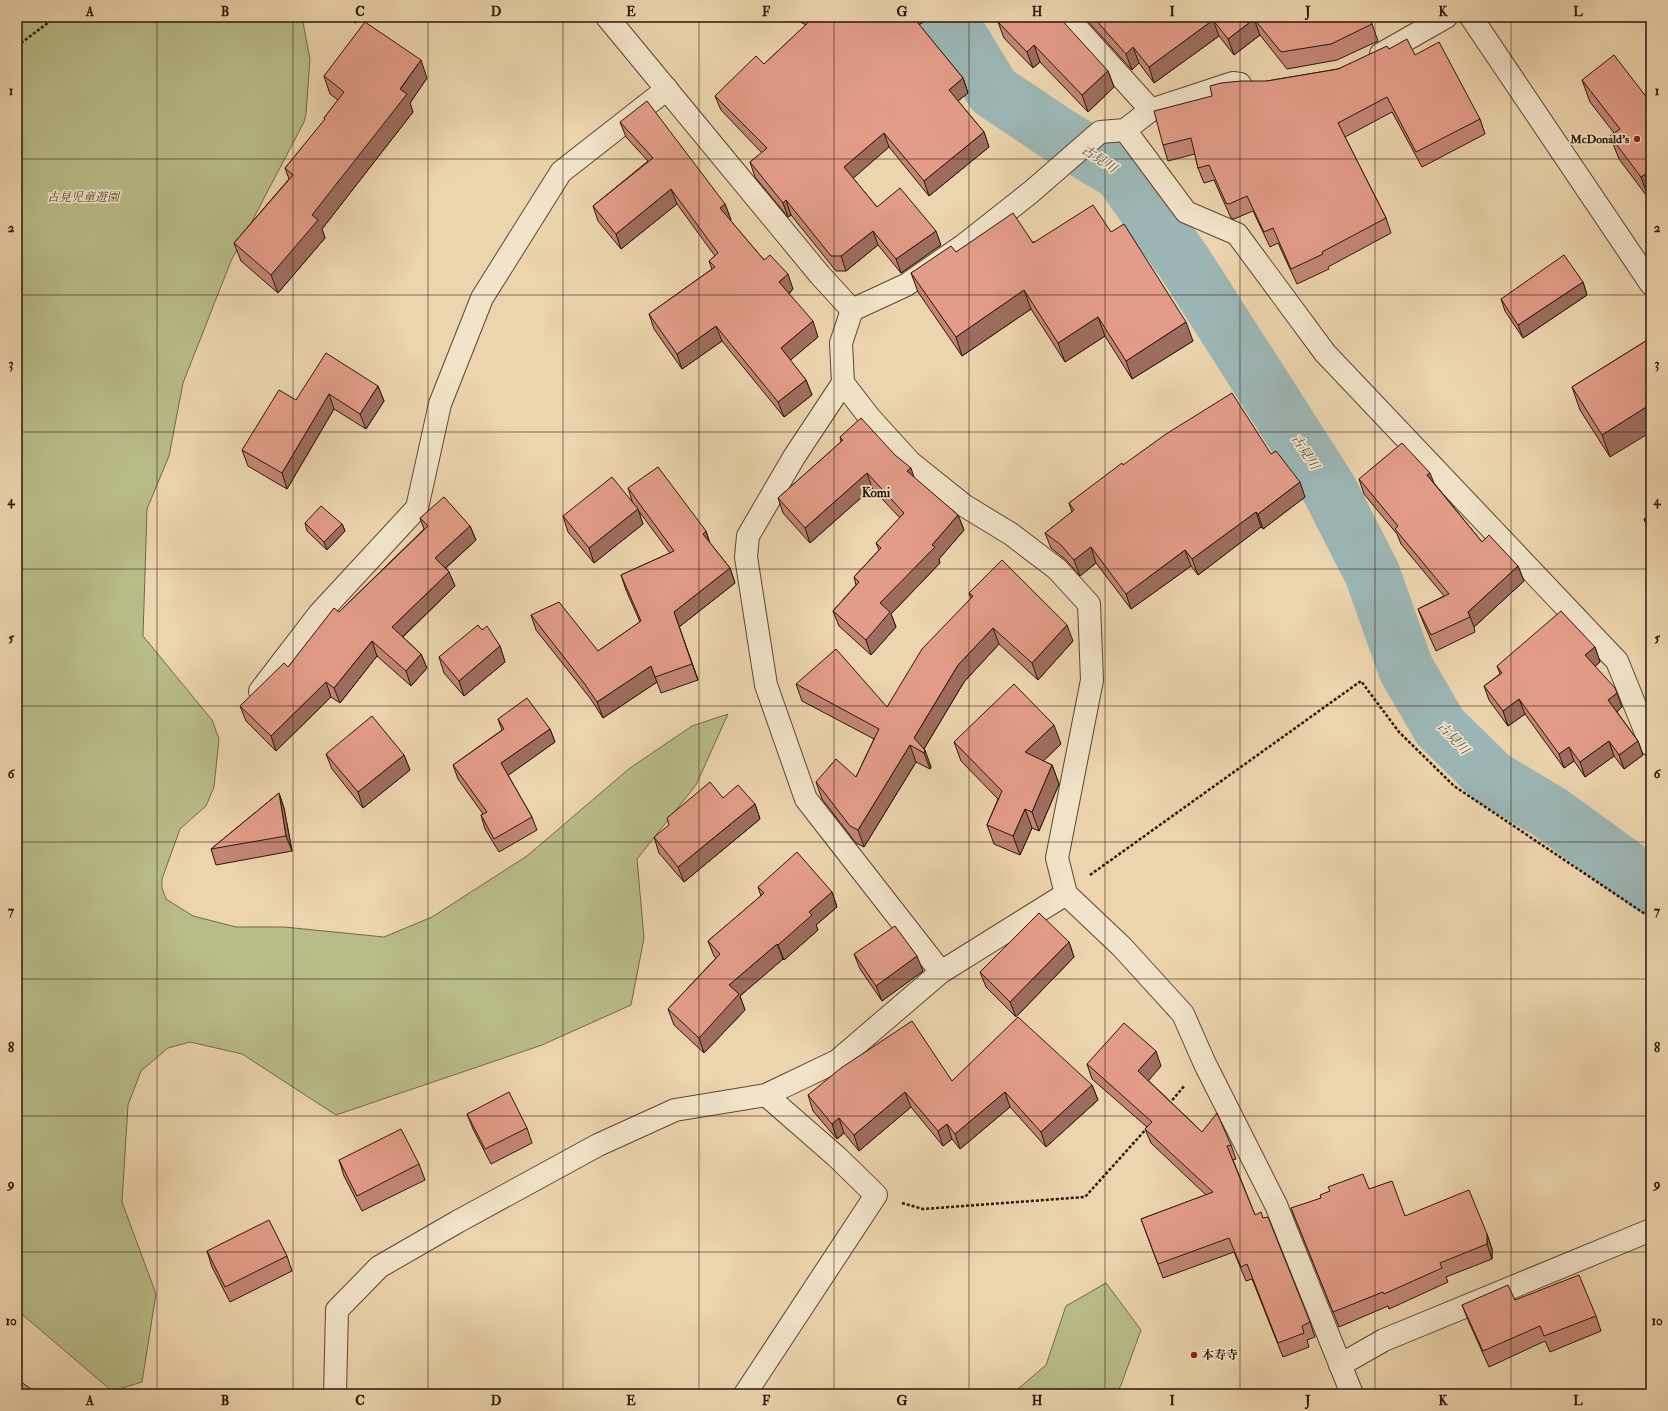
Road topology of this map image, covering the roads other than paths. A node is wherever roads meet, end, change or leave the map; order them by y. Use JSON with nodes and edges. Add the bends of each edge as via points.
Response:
{"nodes":[{"id":1,"x":607,"y":17,"type":"edge"},
{"id":2,"x":1067,"y":17,"type":"edge"},
{"id":3,"x":1446,"y":17,"type":"edge"},
{"id":4,"x":1471,"y":17,"type":"edge"},
{"id":5,"x":1363,"y":63,"type":"edge"},
{"id":6,"x":1256,"y":84,"type":"edge"},
{"id":7,"x":667,"y":89,"type":"junction"},
{"id":8,"x":1151,"y":110,"type":"junction"},
{"id":9,"x":1125,"y":130,"type":"junction"},
{"id":10,"x":1651,"y":284,"type":"edge"},
{"id":11,"x":852,"y":310,"type":"junction"},
{"id":12,"x":843,"y":383,"type":"junction"},
{"id":13,"x":260,"y":691,"type":"edge"},
{"id":14,"x":1651,"y":745,"type":"edge"},
{"id":15,"x":1066,"y":894,"type":"junction"},
{"id":16,"x":941,"y":972,"type":"junction"},
{"id":17,"x":766,"y":1095,"type":"junction"},
{"id":18,"x":1651,"y":1230,"type":"edge"},
{"id":19,"x":1340,"y":1365,"type":"junction"},
{"id":20,"x":335,"y":1394,"type":"edge"},
{"id":21,"x":744,"y":1394,"type":"edge"},
{"id":22,"x":1352,"y":1394,"type":"edge"}],
"edges":[{"from":1,"to":7,"type":"street"},
{"from":2,"to":8,"type":"street"},
{"from":3,"to":5,"type":"street"},
{"from":4,"to":10,"type":"street"},
{"from":6,"to":8,"type":"street","via":[[1233,83]]},
{"from":7,"to":11,"type":"street","via":[[820,275]]},
{"from":7,"to":13,"type":"street","via":[[561,172],[482,298],[440,404],[417,508],[319,614]]},
{"from":8,"to":9,"type":"street"},
{"from":9,"to":11,"type":"street","via":[[1100,132],[1031,192],[957,249],[906,285]]},
{"from":9,"to":14,"type":"street","via":[[1186,212],[1238,234],[1325,353],[1617,660]]},
{"from":11,"to":12,"type":"street","via":[[841,343]]},
{"from":12,"to":15,"type":"street","via":[[870,418],[910,462],[965,506],[1011,534],[1057,569],[1090,604],[1092,680],[1056,858]]},
{"from":12,"to":16,"type":"street","via":[[794,457],[748,536],[746,557],[766,685],[806,799]]},
{"from":15,"to":16,"type":"street"},
{"from":15,"to":19,"type":"street","via":[[1122,946],[1183,1014],[1205,1064],[1276,1204]]},
{"from":16,"to":17,"type":"street","via":[[838,1061]]},
{"from":17,"to":20,"type":"street","via":[[675,1110],[598,1145],[379,1267],[337,1310]]},
{"from":17,"to":21,"type":"street","via":[[876,1195]]},
{"from":18,"to":19,"type":"street","via":[[1384,1340]]},
{"from":19,"to":22,"type":"street"}]}
